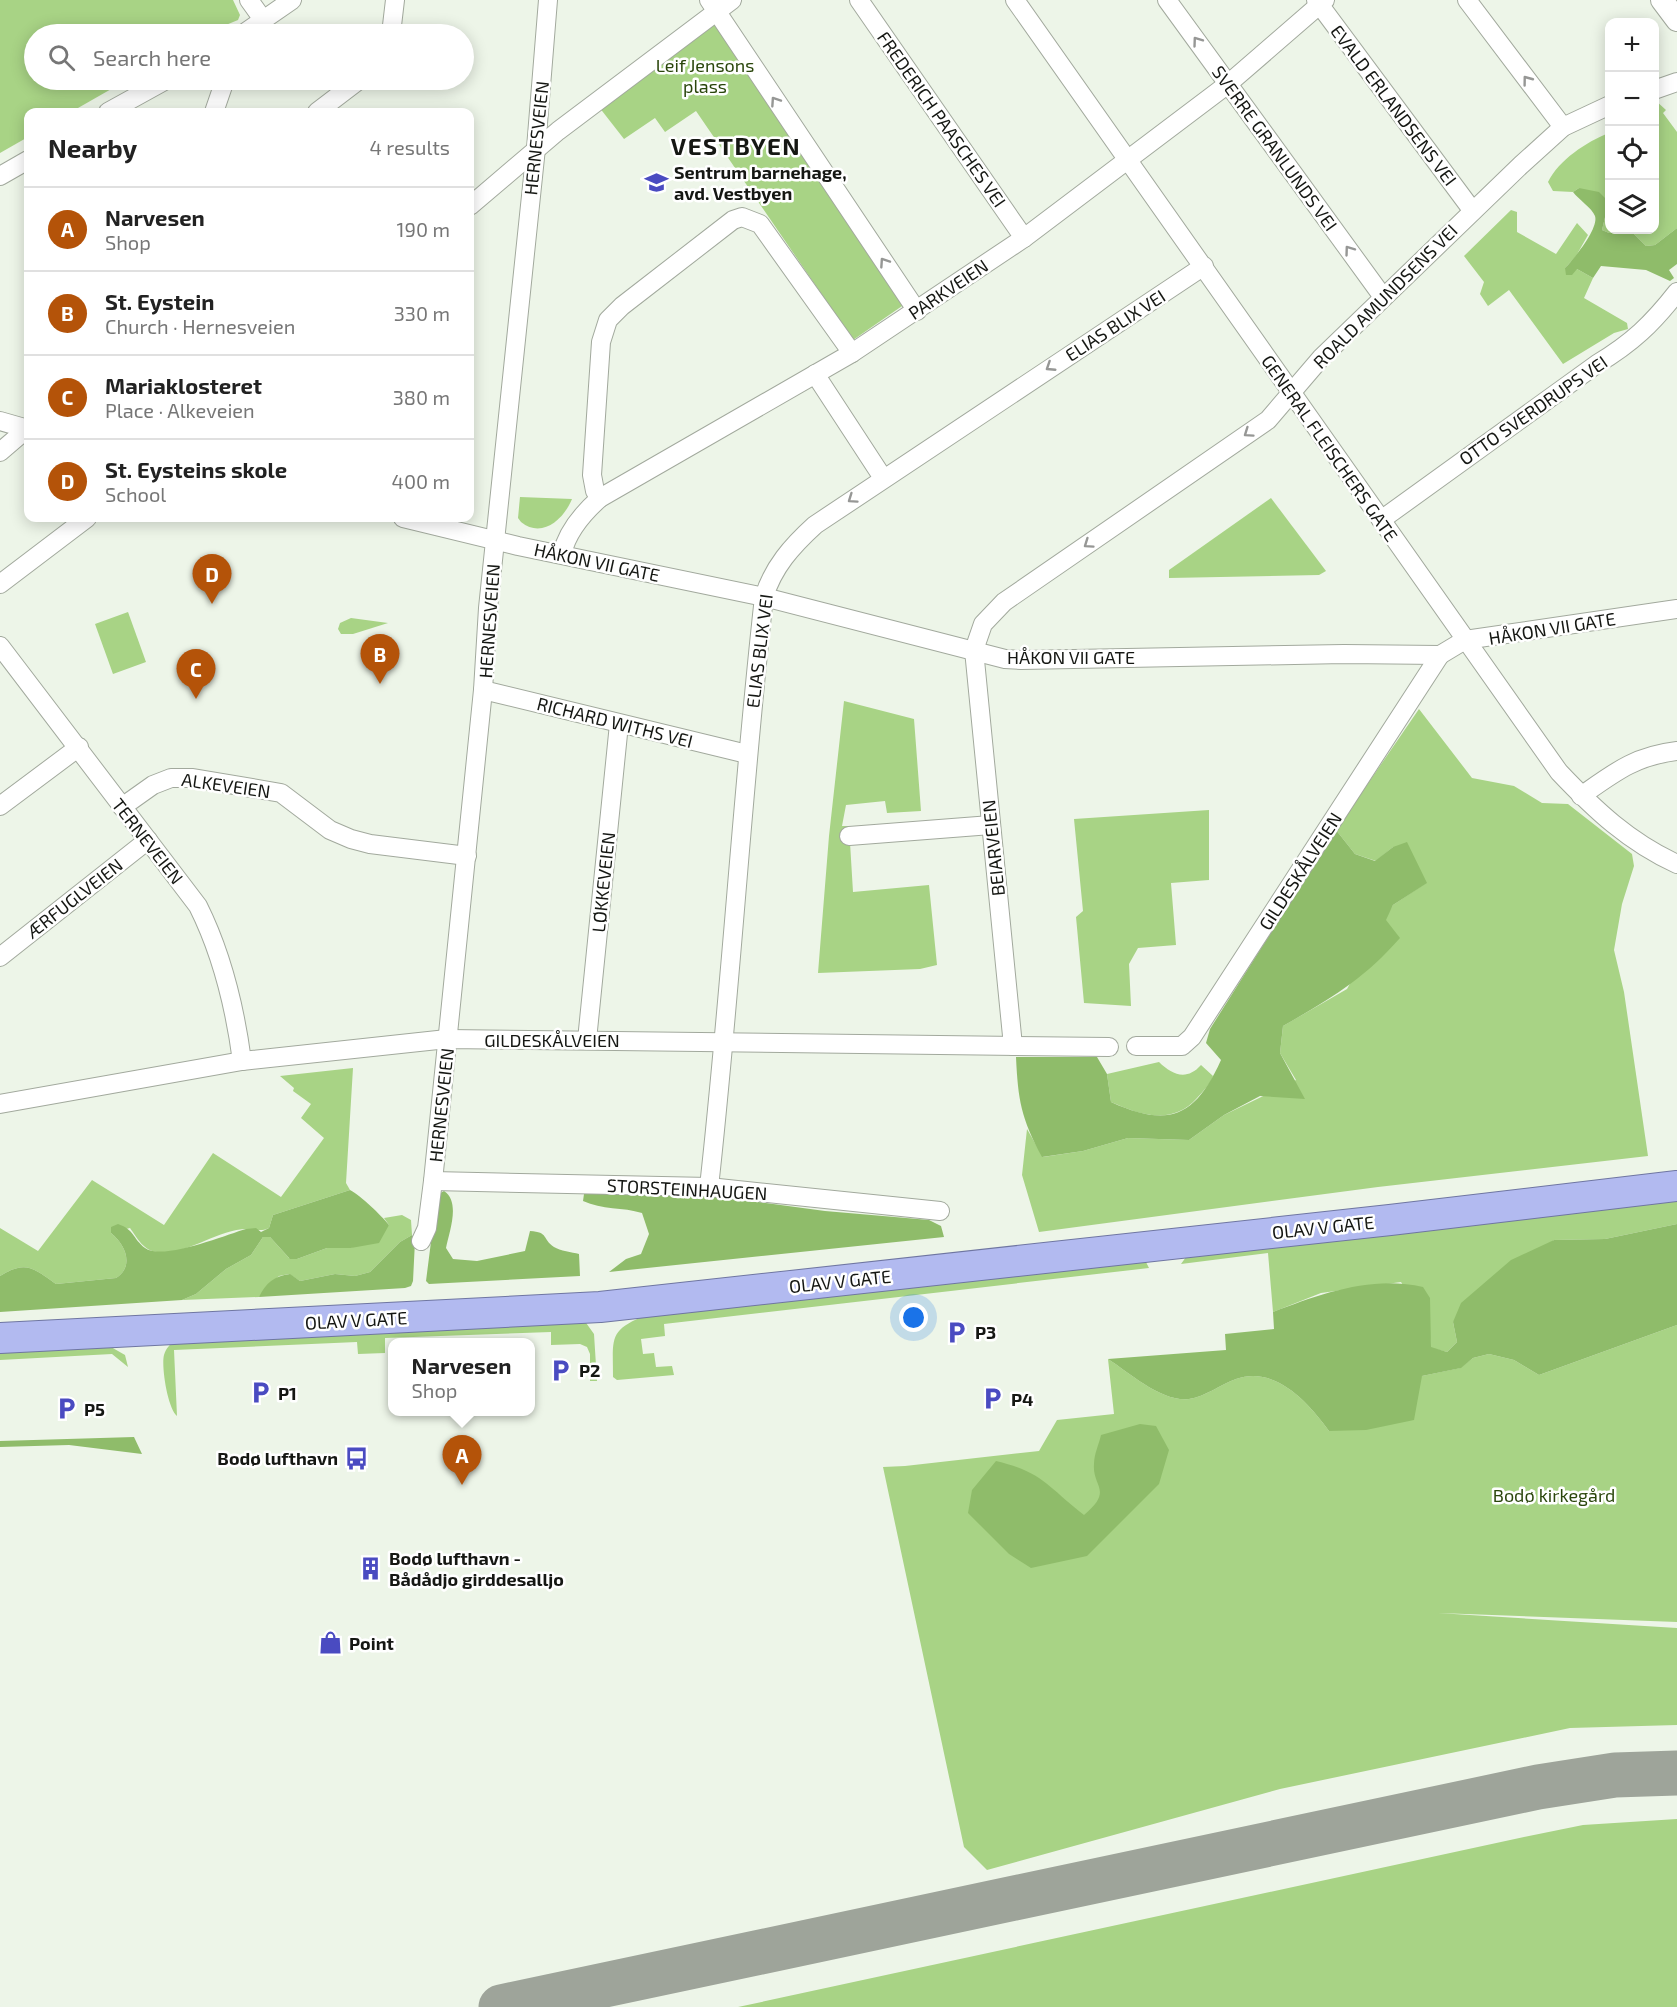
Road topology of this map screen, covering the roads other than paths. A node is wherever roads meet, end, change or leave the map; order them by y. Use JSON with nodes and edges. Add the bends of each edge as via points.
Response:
{"nodes":[{"id":1,"x":249,"y":0,"type":"edge"},
{"id":2,"x":292,"y":0,"type":"edge"},
{"id":3,"x":394,"y":0,"type":"edge"},
{"id":4,"x":548,"y":0,"type":"edge"},
{"id":5,"x":732,"y":0,"type":"edge"},
{"id":6,"x":859,"y":0,"type":"edge"},
{"id":7,"x":1015,"y":0,"type":"edge"},
{"id":8,"x":1167,"y":0,"type":"edge"},
{"id":9,"x":1467,"y":0,"type":"edge"},
{"id":10,"x":1662,"y":0,"type":"edge"},
{"id":11,"x":1320,"y":2,"type":"edge"},
{"id":12,"x":712,"y":6,"type":"edge"},
{"id":13,"x":1677,"y":20,"type":"edge"},
{"id":14,"x":264,"y":21,"type":"junction"},
{"id":15,"x":259,"y":24,"type":"edge"},
{"id":16,"x":392,"y":24,"type":"edge"},
{"id":17,"x":1677,"y":82,"type":"edge"},
{"id":18,"x":1228,"y":84,"type":"junction"},
{"id":19,"x":1659,"y":88,"type":"edge"},
{"id":20,"x":148,"y":90,"type":"edge"},
{"id":21,"x":222,"y":90,"type":"edge"},
{"id":22,"x":346,"y":90,"type":"edge"},
{"id":23,"x":1605,"y":107,"type":"edge"},
{"id":24,"x":115,"y":108,"type":"edge"},
{"id":25,"x":215,"y":108,"type":"edge"},
{"id":26,"x":322,"y":108,"type":"edge"},
{"id":27,"x":1563,"y":127,"type":"junction"},
{"id":28,"x":536,"y":148,"type":"junction"},
{"id":29,"x":1128,"y":161,"type":"junction"},
{"id":30,"x":24,"y":162,"type":"edge"},
{"id":31,"x":0,"y":176,"type":"edge"},
{"id":32,"x":474,"y":202,"type":"edge"},
{"id":33,"x":1472,"y":210,"type":"junction"},
{"id":34,"x":1024,"y":238,"type":"junction"},
{"id":35,"x":1204,"y":266,"type":"junction"},
{"id":36,"x":1677,"y":292,"type":"edge"},
{"id":37,"x":1383,"y":297,"type":"junction"},
{"id":38,"x":917,"y":310,"type":"junction"},
{"id":39,"x":852,"y":353,"type":"junction"},
{"id":40,"x":815,"y":374,"type":"junction"},
{"id":41,"x":1291,"y":394,"type":"junction"},
{"id":42,"x":0,"y":422,"type":"edge"},
{"id":43,"x":24,"y":428,"type":"edge"},
{"id":44,"x":24,"y":432,"type":"edge"},
{"id":45,"x":0,"y":452,"type":"edge"},
{"id":46,"x":883,"y":478,"type":"junction"},
{"id":47,"x":600,"y":498,"type":"junction"},
{"id":48,"x":1381,"y":520,"type":"junction"},
{"id":49,"x":82,"y":522,"type":"edge"},
{"id":50,"x":420,"y":522,"type":"edge"},
{"id":51,"x":496,"y":540,"type":"junction"},
{"id":52,"x":562,"y":554,"type":"junction"},
{"id":53,"x":0,"y":584,"type":"edge"},
{"id":54,"x":764,"y":597,"type":"junction"},
{"id":55,"x":1677,"y":609,"type":"edge"},
{"id":56,"x":1466,"y":640,"type":"junction"},
{"id":57,"x":0,"y":646,"type":"edge"},
{"id":58,"x":974,"y":650,"type":"junction"},
{"id":59,"x":1440,"y":655,"type":"junction"},
{"id":60,"x":483,"y":690,"type":"junction"},
{"id":61,"x":619,"y":724,"type":"junction"},
{"id":62,"x":79,"y":747,"type":"junction"},
{"id":63,"x":1677,"y":751,"type":"edge"},
{"id":64,"x":747,"y":754,"type":"junction"},
{"id":65,"x":1581,"y":796,"type":"junction"},
{"id":66,"x":0,"y":806,"type":"edge"},
{"id":67,"x":122,"y":807,"type":"junction"},
{"id":68,"x":991,"y":825,"type":"junction"},
{"id":69,"x":849,"y":836,"type":"dead end"},
{"id":70,"x":148,"y":840,"type":"junction"},
{"id":71,"x":467,"y":856,"type":"junction"},
{"id":72,"x":1677,"y":864,"type":"edge"},
{"id":73,"x":0,"y":957,"type":"edge"},
{"id":74,"x":447,"y":1040,"type":"junction"},
{"id":75,"x":587,"y":1040,"type":"junction"},
{"id":76,"x":725,"y":1042,"type":"junction"},
{"id":77,"x":1012,"y":1046,"type":"junction"},
{"id":78,"x":1136,"y":1046,"type":"dead end"},
{"id":79,"x":1109,"y":1047,"type":"dead end"},
{"id":80,"x":242,"y":1061,"type":"junction"},
{"id":81,"x":0,"y":1104,"type":"edge"},
{"id":82,"x":433,"y":1181,"type":"junction"},
{"id":83,"x":1677,"y":1186,"type":"edge"},
{"id":84,"x":710,"y":1187,"type":"junction"},
{"id":85,"x":940,"y":1211,"type":"dead end"},
{"id":86,"x":421,"y":1241,"type":"dead end"},
{"id":87,"x":0,"y":1338,"type":"edge"}],
"edges":[{"from":1,"to":14,"type":"street"},
{"from":2,"to":14,"type":"street"},
{"from":3,"to":16,"type":"street"},
{"from":4,"to":28,"type":"street","name":"HERNESVEIEN"},
{"from":5,"to":12,"type":"street"},
{"from":6,"to":34,"type":"street","name":"FREDERICH PAASCHES VEI"},
{"from":7,"to":29,"type":"street","name":"GENERAL FLEISCHERS GATE"},
{"from":18,"to":8,"type":"street","name":"SVERRE GRANLUNDS VEI","one_way":true},
{"from":27,"to":9,"type":"street","one_way":true},
{"from":10,"to":13,"type":"street"},
{"from":11,"to":18,"type":"street","name":"PARKVEIEN"},
{"from":11,"to":33,"type":"street","name":"EVALD ERLANDSENS VEI"},
{"from":12,"to":28,"type":"street"},
{"from":38,"to":12,"type":"street","one_way":true},
{"from":14,"to":15,"type":"street"},
{"from":17,"to":19,"type":"street"},
{"from":18,"to":29,"type":"street","name":"PARKVEIEN"},
{"from":37,"to":18,"type":"street","name":"SVERRE GRANLUNDS VEI","one_way":true},
{"from":20,"to":24,"type":"street"},
{"from":21,"to":25,"type":"street"},
{"from":22,"to":26,"type":"street"},
{"from":23,"to":27,"type":"street","name":"ROALD AMUNDSENS VEI"},
{"from":27,"to":33,"type":"street","name":"ROALD AMUNDSENS VEI"},
{"from":28,"to":32,"type":"street"},
{"from":28,"to":51,"type":"street","name":"HERNESVEIEN"},
{"from":29,"to":34,"type":"street","name":"PARKVEIEN"},
{"from":29,"to":35,"type":"street","name":"GENERAL FLEISCHERS GATE"},
{"from":30,"to":31,"type":"street"},
{"from":33,"to":37,"type":"street","name":"ROALD AMUNDSENS VEI"},
{"from":34,"to":38,"type":"street","name":"PARKVEIEN"},
{"from":35,"to":41,"type":"street","name":"GENERAL FLEISCHERS GATE"},
{"from":35,"to":46,"type":"street","name":"ELIAS BLIX VEI","one_way":true},
{"from":36,"to":48,"type":"street","name":"OTTO SVERDRUPS VEI","via":[[1628,346],[1597,364]]},
{"from":37,"to":41,"type":"street","name":"ROALD AMUNDSENS VEI","via":[[1321,358]]},
{"from":38,"to":39,"type":"street","name":"PARKVEIEN"},
{"from":39,"to":40,"type":"street","name":"PARKVEIEN"},
{"from":39,"to":47,"type":"street","via":[[760,224],[742,217],[733,220],[608,320],[601,342],[592,475]]},
{"from":40,"to":46,"type":"street"},
{"from":40,"to":47,"type":"street","name":"PARKVEIEN"},
{"from":41,"to":48,"type":"street","name":"GENERAL FLEISCHERS GATE"},
{"from":41,"to":58,"type":"street","name":"ROALD AMUNDSENS VEI","one_way":true,"via":[[1268,420],[1004,602],[983,624]]},
{"from":42,"to":43,"type":"street"},
{"from":44,"to":45,"type":"street"},
{"from":46,"to":54,"type":"street","name":"ELIAS BLIX VEI","one_way":true,"via":[[799,539],[778,564]]},
{"from":47,"to":52,"type":"street","name":"PARKVEIEN","via":[[565,541]]},
{"from":48,"to":56,"type":"street","name":"GENERAL FLEISCHERS GATE"},
{"from":49,"to":53,"type":"street"},
{"from":50,"to":51,"type":"street","name":"HÅKON VII GATE"},
{"from":51,"to":52,"type":"street","name":"HÅKON VII GATE"},
{"from":51,"to":60,"type":"street","name":"HERNESVEIEN"},
{"from":52,"to":54,"type":"street","name":"HÅKON VII GATE"},
{"from":54,"to":58,"type":"street","name":"HÅKON VII GATE"},
{"from":54,"to":64,"type":"street","name":"ELIAS BLIX VEI"},
{"from":55,"to":56,"type":"street","name":"HÅKON VII GATE"},
{"from":56,"to":59,"type":"street","name":"HÅKON VII GATE"},
{"from":56,"to":65,"type":"street","name":"GENERAL FLEISCHERS GATE","via":[[1558,772]]},
{"from":57,"to":62,"type":"street","name":"TERNEVEIEN"},
{"from":58,"to":59,"type":"street","name":"HÅKON VII GATE","via":[[1021,660]]},
{"from":58,"to":68,"type":"street","name":"BEIARVEIEN"},
{"from":59,"to":78,"type":"street","name":"GILDESKÅLVEIEN","via":[[1192,1037],[1182,1046]]},
{"from":60,"to":61,"type":"street","name":"RICHARD WITHS VEI"},
{"from":60,"to":71,"type":"street","name":"HERNESVEIEN"},
{"from":61,"to":64,"type":"street","name":"RICHARD WITHS VEI"},
{"from":61,"to":75,"type":"street","name":"LØKKEVEIEN"},
{"from":62,"to":66,"type":"street"},
{"from":62,"to":67,"type":"street","name":"TERNEVEIEN"},
{"from":63,"to":65,"type":"street","via":[[1626,764]]},
{"from":64,"to":76,"type":"street","name":"ELIAS BLIX VEI"},
{"from":65,"to":72,"type":"street","name":"GENERAL FLEISCHERS GATE","via":[[1617,829]]},
{"from":67,"to":70,"type":"street","name":"TERNEVEIEN"},
{"from":67,"to":71,"type":"street","name":"ALKEVEIEN","via":[[153,785],[171,778],[193,778],[281,793],[330,830],[351,839]]},
{"from":68,"to":69,"type":"street"},
{"from":68,"to":77,"type":"street","name":"BEIARVEIEN"},
{"from":70,"to":73,"type":"street","name":"ÆRFUGLVEIEN"},
{"from":70,"to":80,"type":"street","name":"TERNEVEIEN","via":[[198,906],[212,933],[226,978]]},
{"from":71,"to":74,"type":"street","name":"HERNESVEIEN"},
{"from":74,"to":75,"type":"street","name":"GILDESKÅLVEIEN"},
{"from":74,"to":80,"type":"street","name":"GILDESKÅLVEIEN"},
{"from":74,"to":82,"type":"street","name":"HERNESVEIEN"},
{"from":75,"to":76,"type":"street","name":"GILDESKÅLVEIEN"},
{"from":76,"to":77,"type":"street","name":"GILDESKÅLVEIEN"},
{"from":76,"to":84,"type":"street","name":"ELIAS BLIX VEI"},
{"from":77,"to":79,"type":"street","name":"GILDESKÅLVEIEN"},
{"from":80,"to":81,"type":"street","name":"GILDESKÅLVEIEN"},
{"from":82,"to":84,"type":"street","name":"STORSTEINHAUGEN"},
{"from":82,"to":86,"type":"street","name":"HERNESVEIEN","via":[[427,1228]]},
{"from":83,"to":87,"type":"highway","name":"OLAV V GATE","via":[[600,1307]]},
{"from":84,"to":85,"type":"street","name":"STORSTEINHAUGEN"}]}
